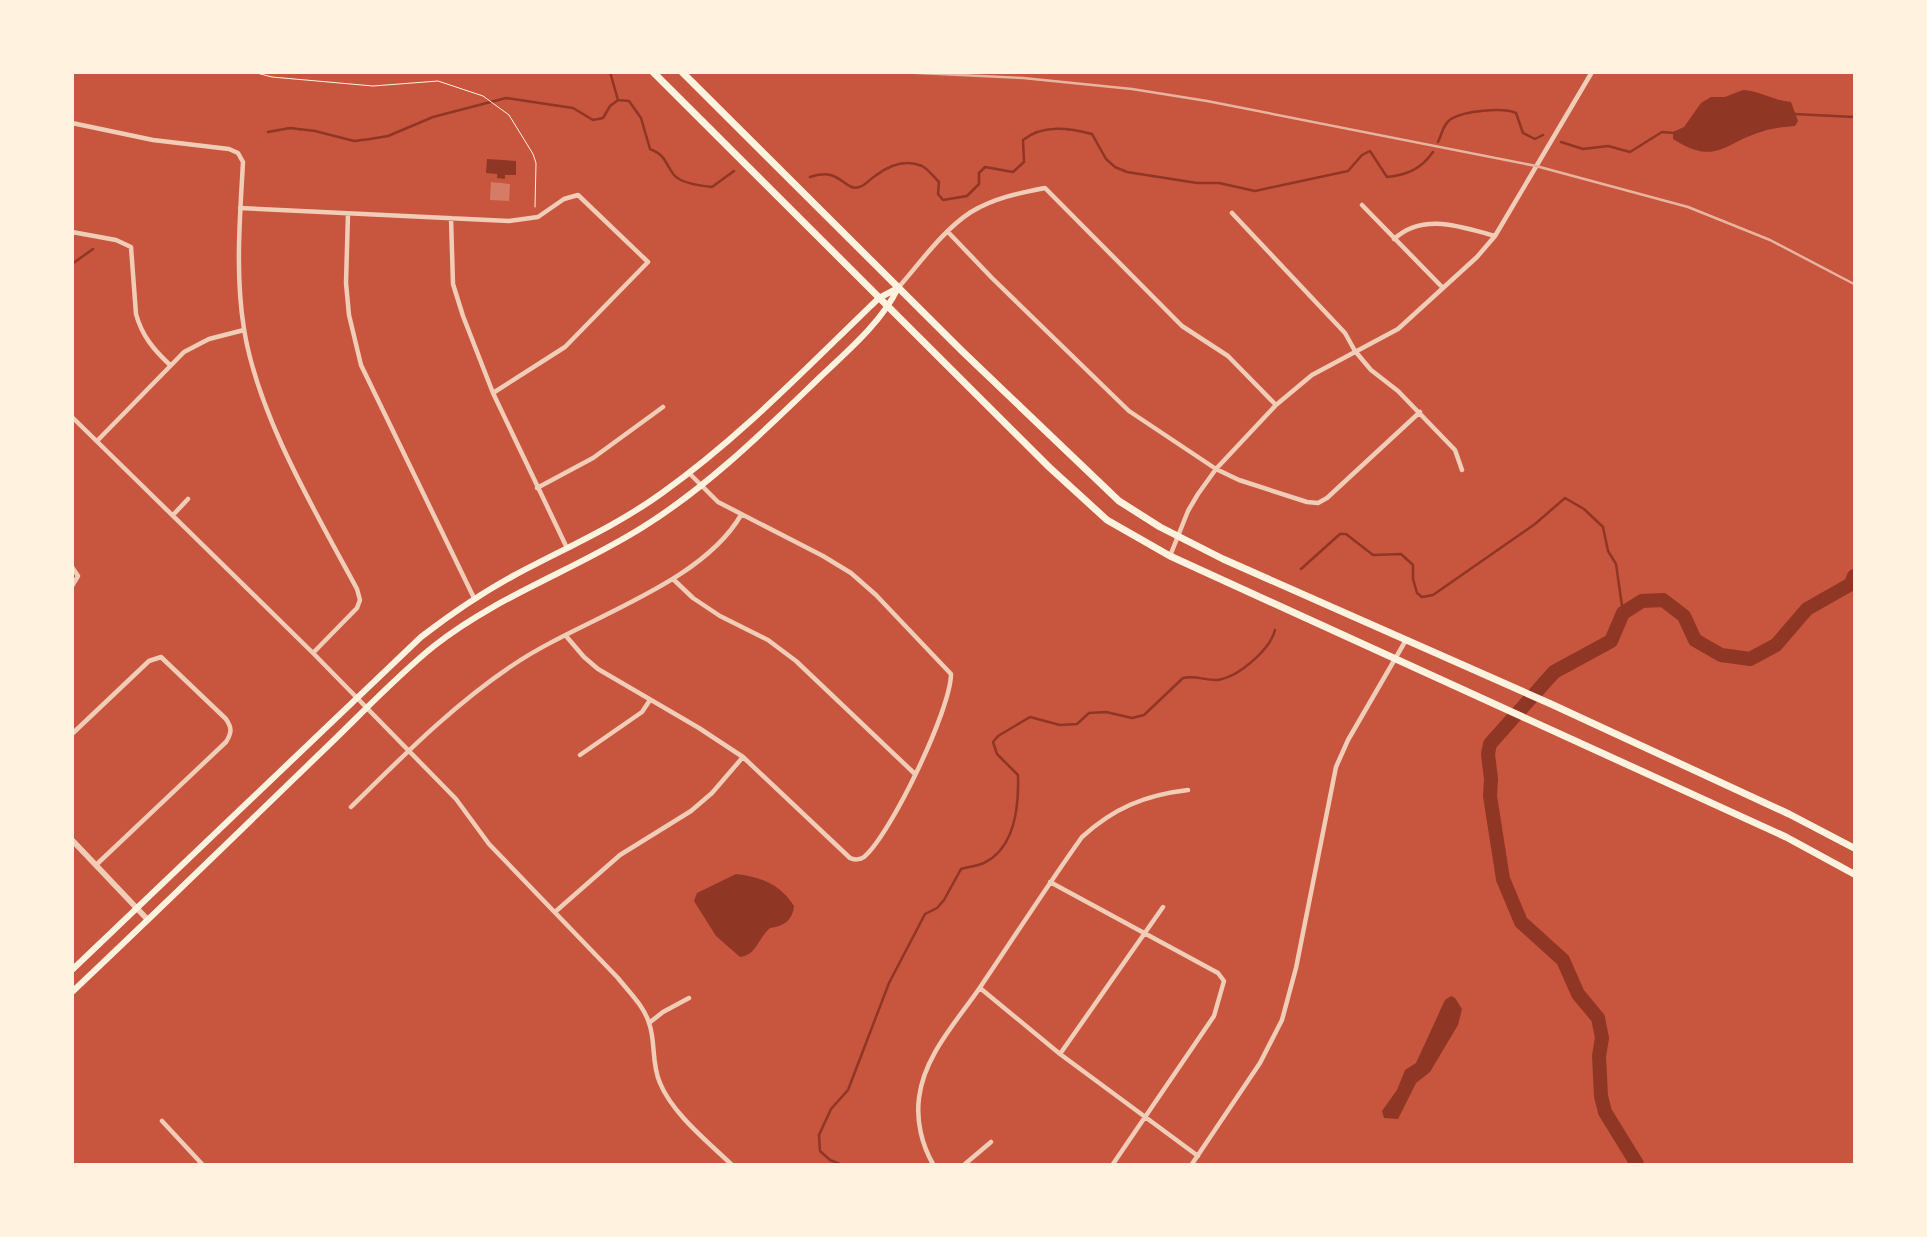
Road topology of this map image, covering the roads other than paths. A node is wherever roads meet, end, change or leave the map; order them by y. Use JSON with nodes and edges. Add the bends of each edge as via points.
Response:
{"nodes":[{"id":1,"x":652,"y":72,"type":"edge"},
{"id":2,"x":682,"y":72,"type":"edge"},
{"id":3,"x":1592,"y":72,"type":"edge"},
{"id":4,"x":72,"y":123,"type":"edge"},
{"id":5,"x":1362,"y":205,"type":"dead end"},
{"id":6,"x":240,"y":208,"type":"junction"},
{"id":7,"x":348,"y":214,"type":"junction"},
{"id":8,"x":1232,"y":214,"type":"dead end"},
{"id":9,"x":452,"y":218,"type":"junction"},
{"id":10,"x":72,"y":232,"type":"edge"},
{"id":11,"x":948,"y":232,"type":"junction"},
{"id":12,"x":1495,"y":236,"type":"junction"},
{"id":13,"x":1394,"y":239,"type":"junction"},
{"id":14,"x":898,"y":288,"type":"junction"},
{"id":15,"x":1443,"y":288,"type":"junction"},
{"id":16,"x":878,"y":298,"type":"junction"},
{"id":17,"x":889,"y":308,"type":"junction"},
{"id":18,"x":244,"y":330,"type":"junction"},
{"id":19,"x":1355,"y":351,"type":"junction"},
{"id":20,"x":170,"y":365,"type":"junction"},
{"id":21,"x":493,"y":393,"type":"junction"},
{"id":22,"x":1276,"y":405,"type":"junction"},
{"id":23,"x":663,"y":407,"type":"dead end"},
{"id":24,"x":765,"y":410,"type":"junction"},
{"id":25,"x":1420,"y":412,"type":"junction"},
{"id":26,"x":72,"y":417,"type":"edge"},
{"id":27,"x":775,"y":420,"type":"junction"},
{"id":28,"x":97,"y":441,"type":"junction"},
{"id":29,"x":1216,"y":469,"type":"junction"},
{"id":30,"x":1462,"y":470,"type":"dead end"},
{"id":31,"x":689,"y":473,"type":"junction"},
{"id":32,"x":700,"y":486,"type":"junction"},
{"id":33,"x":537,"y":488,"type":"junction"},
{"id":34,"x":188,"y":499,"type":"dead end"},
{"id":35,"x":173,"y":515,"type":"junction"},
{"id":36,"x":741,"y":516,"type":"junction"},
{"id":37,"x":1178,"y":536,"type":"junction"},
{"id":38,"x":567,"y":548,"type":"junction"},
{"id":39,"x":1170,"y":556,"type":"junction"},
{"id":40,"x":72,"y":567,"type":"edge"},
{"id":41,"x":673,"y":579,"type":"junction"},
{"id":42,"x":74,"y":585,"type":"edge"},
{"id":43,"x":474,"y":598,"type":"junction"},
{"id":44,"x":566,"y":636,"type":"junction"},
{"id":45,"x":1406,"y":640,"type":"junction"},
{"id":46,"x":312,"y":653,"type":"junction"},
{"id":47,"x":1395,"y":658,"type":"junction"},
{"id":48,"x":356,"y":698,"type":"junction"},
{"id":49,"x":650,"y":700,"type":"junction"},
{"id":50,"x":366,"y":708,"type":"junction"},
{"id":51,"x":72,"y":734,"type":"edge"},
{"id":52,"x":408,"y":751,"type":"junction"},
{"id":53,"x":580,"y":755,"type":"dead end"},
{"id":54,"x":743,"y":757,"type":"junction"},
{"id":55,"x":915,"y":774,"type":"junction"},
{"id":56,"x":1188,"y":790,"type":"dead end"},
{"id":57,"x":351,"y":807,"type":"dead end"},
{"id":58,"x":72,"y":840,"type":"edge"},
{"id":59,"x":1854,"y":848,"type":"edge"},
{"id":60,"x":96,"y":865,"type":"junction"},
{"id":61,"x":1854,"y":874,"type":"edge"},
{"id":62,"x":1050,"y":882,"type":"junction"},
{"id":63,"x":1163,"y":907,"type":"dead end"},
{"id":64,"x":137,"y":908,"type":"junction"},
{"id":65,"x":555,"y":912,"type":"junction"},
{"id":66,"x":148,"y":920,"type":"junction"},
{"id":67,"x":1144,"y":934,"type":"junction"},
{"id":68,"x":72,"y":970,"type":"edge"},
{"id":69,"x":980,"y":988,"type":"junction"},
{"id":70,"x":72,"y":992,"type":"edge"},
{"id":71,"x":689,"y":998,"type":"dead end"},
{"id":72,"x":650,"y":1023,"type":"junction"},
{"id":73,"x":1060,"y":1054,"type":"junction"},
{"id":74,"x":1145,"y":1118,"type":"junction"},
{"id":75,"x":162,"y":1121,"type":"dead end"},
{"id":76,"x":991,"y":1142,"type":"dead end"},
{"id":77,"x":1198,"y":1156,"type":"junction"},
{"id":78,"x":202,"y":1164,"type":"edge"},
{"id":79,"x":731,"y":1164,"type":"edge"},
{"id":80,"x":932,"y":1164,"type":"edge"},
{"id":81,"x":965,"y":1164,"type":"edge"},
{"id":82,"x":1113,"y":1164,"type":"edge"},
{"id":83,"x":1192,"y":1164,"type":"edge"}],
"edges":[{"from":1,"to":16,"type":"main road"},
{"from":2,"to":14,"type":"main road"},
{"from":3,"to":12,"type":"street"},
{"from":4,"to":6,"type":"street","via":[[153,140],[230,149],[238,153],[243,162]]},
{"from":5,"to":13,"type":"street"},
{"from":6,"to":7,"type":"street"},
{"from":6,"to":18,"type":"street","via":[[238,277]]},
{"from":7,"to":9,"type":"street"},
{"from":7,"to":43,"type":"street","via":[[346,282],[349,315],[361,365]]},
{"from":8,"to":19,"type":"street","via":[[1345,333]]},
{"from":9,"to":21,"type":"street","via":[[453,284]]},
{"from":9,"to":21,"type":"street","via":[[509,221],[531,218],[547,212],[564,199],[578,195],[648,262],[565,347]]},
{"from":10,"to":20,"type":"street","via":[[116,240],[131,247],[139,325],[152,346]]},
{"from":11,"to":14,"type":"street"},
{"from":11,"to":22,"type":"street","via":[[979,208],[1012,194],[1045,188],[1182,326],[1228,356]]},
{"from":11,"to":29,"type":"street","via":[[1129,410]]},
{"from":12,"to":13,"type":"street","via":[[1442,222],[1405,230]]},
{"from":12,"to":15,"type":"street"},
{"from":13,"to":15,"type":"street"},
{"from":14,"to":16,"type":"main road"},
{"from":14,"to":17,"type":"main road"},
{"from":14,"to":37,"type":"main road","via":[[1102,486],[1119,501]]},
{"from":15,"to":19,"type":"street","via":[[1398,329]]},
{"from":16,"to":17,"type":"main road"},
{"from":16,"to":24,"type":"main road"},
{"from":17,"to":27,"type":"main road"},
{"from":17,"to":39,"type":"main road","via":[[1086,503],[1107,520]]},
{"from":18,"to":20,"type":"street","via":[[199,343]]},
{"from":18,"to":46,"type":"street","via":[[276,428],[360,600],[357,608]]},
{"from":19,"to":22,"type":"street","via":[[1312,375]]},
{"from":19,"to":25,"type":"street","via":[[1370,370]]},
{"from":20,"to":28,"type":"street"},
{"from":21,"to":33,"type":"street"},
{"from":22,"to":29,"type":"street"},
{"from":23,"to":33,"type":"street","via":[[593,458]]},
{"from":24,"to":27,"type":"main road"},
{"from":24,"to":31,"type":"main road"},
{"from":25,"to":29,"type":"street","via":[[1318,503],[1248,483]]},
{"from":25,"to":30,"type":"street","via":[[1455,450]]},
{"from":26,"to":28,"type":"street"},
{"from":27,"to":32,"type":"main road"},
{"from":28,"to":35,"type":"street"},
{"from":29,"to":37,"type":"street","via":[[1188,511]]},
{"from":31,"to":32,"type":"street"},
{"from":31,"to":38,"type":"main road","via":[[635,511]]},
{"from":32,"to":36,"type":"street"},
{"from":32,"to":50,"type":"main road","via":[[671,509],[615,543],[520,590],[482,613],[434,646]]},
{"from":33,"to":38,"type":"street"},
{"from":34,"to":35,"type":"street"},
{"from":35,"to":46,"type":"street"},
{"from":36,"to":41,"type":"street","via":[[714,550]]},
{"from":36,"to":55,"type":"street","via":[[823,556],[851,574],[876,595],[951,674],[940,720]]},
{"from":37,"to":39,"type":"street"},
{"from":37,"to":45,"type":"main road"},
{"from":38,"to":43,"type":"main road"},
{"from":39,"to":47,"type":"main road"},
{"from":40,"to":42,"type":"street","via":[[78,576]]},
{"from":41,"to":44,"type":"street"},
{"from":41,"to":55,"type":"street","via":[[693,598],[768,640],[796,661]]},
{"from":43,"to":48,"type":"main road","via":[[421,637]]},
{"from":44,"to":49,"type":"street","via":[[598,669]]},
{"from":44,"to":52,"type":"street","via":[[514,664]]},
{"from":45,"to":47,"type":"street"},
{"from":45,"to":59,"type":"main road","via":[[1746,794]]},
{"from":46,"to":48,"type":"street"},
{"from":47,"to":61,"type":"main road","via":[[1786,837]]},
{"from":47,"to":77,"type":"street","via":[[1336,767],[1296,968],[1278,1031],[1254,1074]]},
{"from":48,"to":50,"type":"street"},
{"from":48,"to":64,"type":"main road"},
{"from":49,"to":53,"type":"street","via":[[642,712]]},
{"from":49,"to":54,"type":"street"},
{"from":50,"to":52,"type":"street"},
{"from":50,"to":66,"type":"main road"},
{"from":51,"to":60,"type":"street","via":[[149,661],[161,657],[231,727],[226,742]]},
{"from":52,"to":57,"type":"street"},
{"from":52,"to":65,"type":"street","via":[[456,799],[489,844]]},
{"from":54,"to":55,"type":"street","via":[[854,860],[863,858],[882,835]]},
{"from":54,"to":65,"type":"street","via":[[712,793],[691,811],[620,855]]},
{"from":56,"to":62,"type":"street","via":[[1162,793],[1118,809],[1101,820],[1082,837]]},
{"from":58,"to":60,"type":"street"},
{"from":60,"to":64,"type":"street"},
{"from":62,"to":67,"type":"street"},
{"from":62,"to":69,"type":"street"},
{"from":63,"to":67,"type":"street"},
{"from":64,"to":66,"type":"street"},
{"from":64,"to":68,"type":"main road"},
{"from":65,"to":72,"type":"street","via":[[618,978]]},
{"from":66,"to":70,"type":"main road"},
{"from":67,"to":73,"type":"street"},
{"from":67,"to":74,"type":"street","via":[[1224,978],[1214,1016]]},
{"from":69,"to":73,"type":"street"},
{"from":69,"to":80,"type":"street","via":[[936,1051],[919,1097],[918,1119]]},
{"from":71,"to":72,"type":"street"},
{"from":72,"to":79,"type":"street","via":[[654,1068],[660,1085],[673,1105]]},
{"from":73,"to":74,"type":"street"},
{"from":74,"to":77,"type":"street"},
{"from":74,"to":82,"type":"street"},
{"from":75,"to":78,"type":"street"},
{"from":76,"to":81,"type":"street"},
{"from":77,"to":83,"type":"street"}]}
